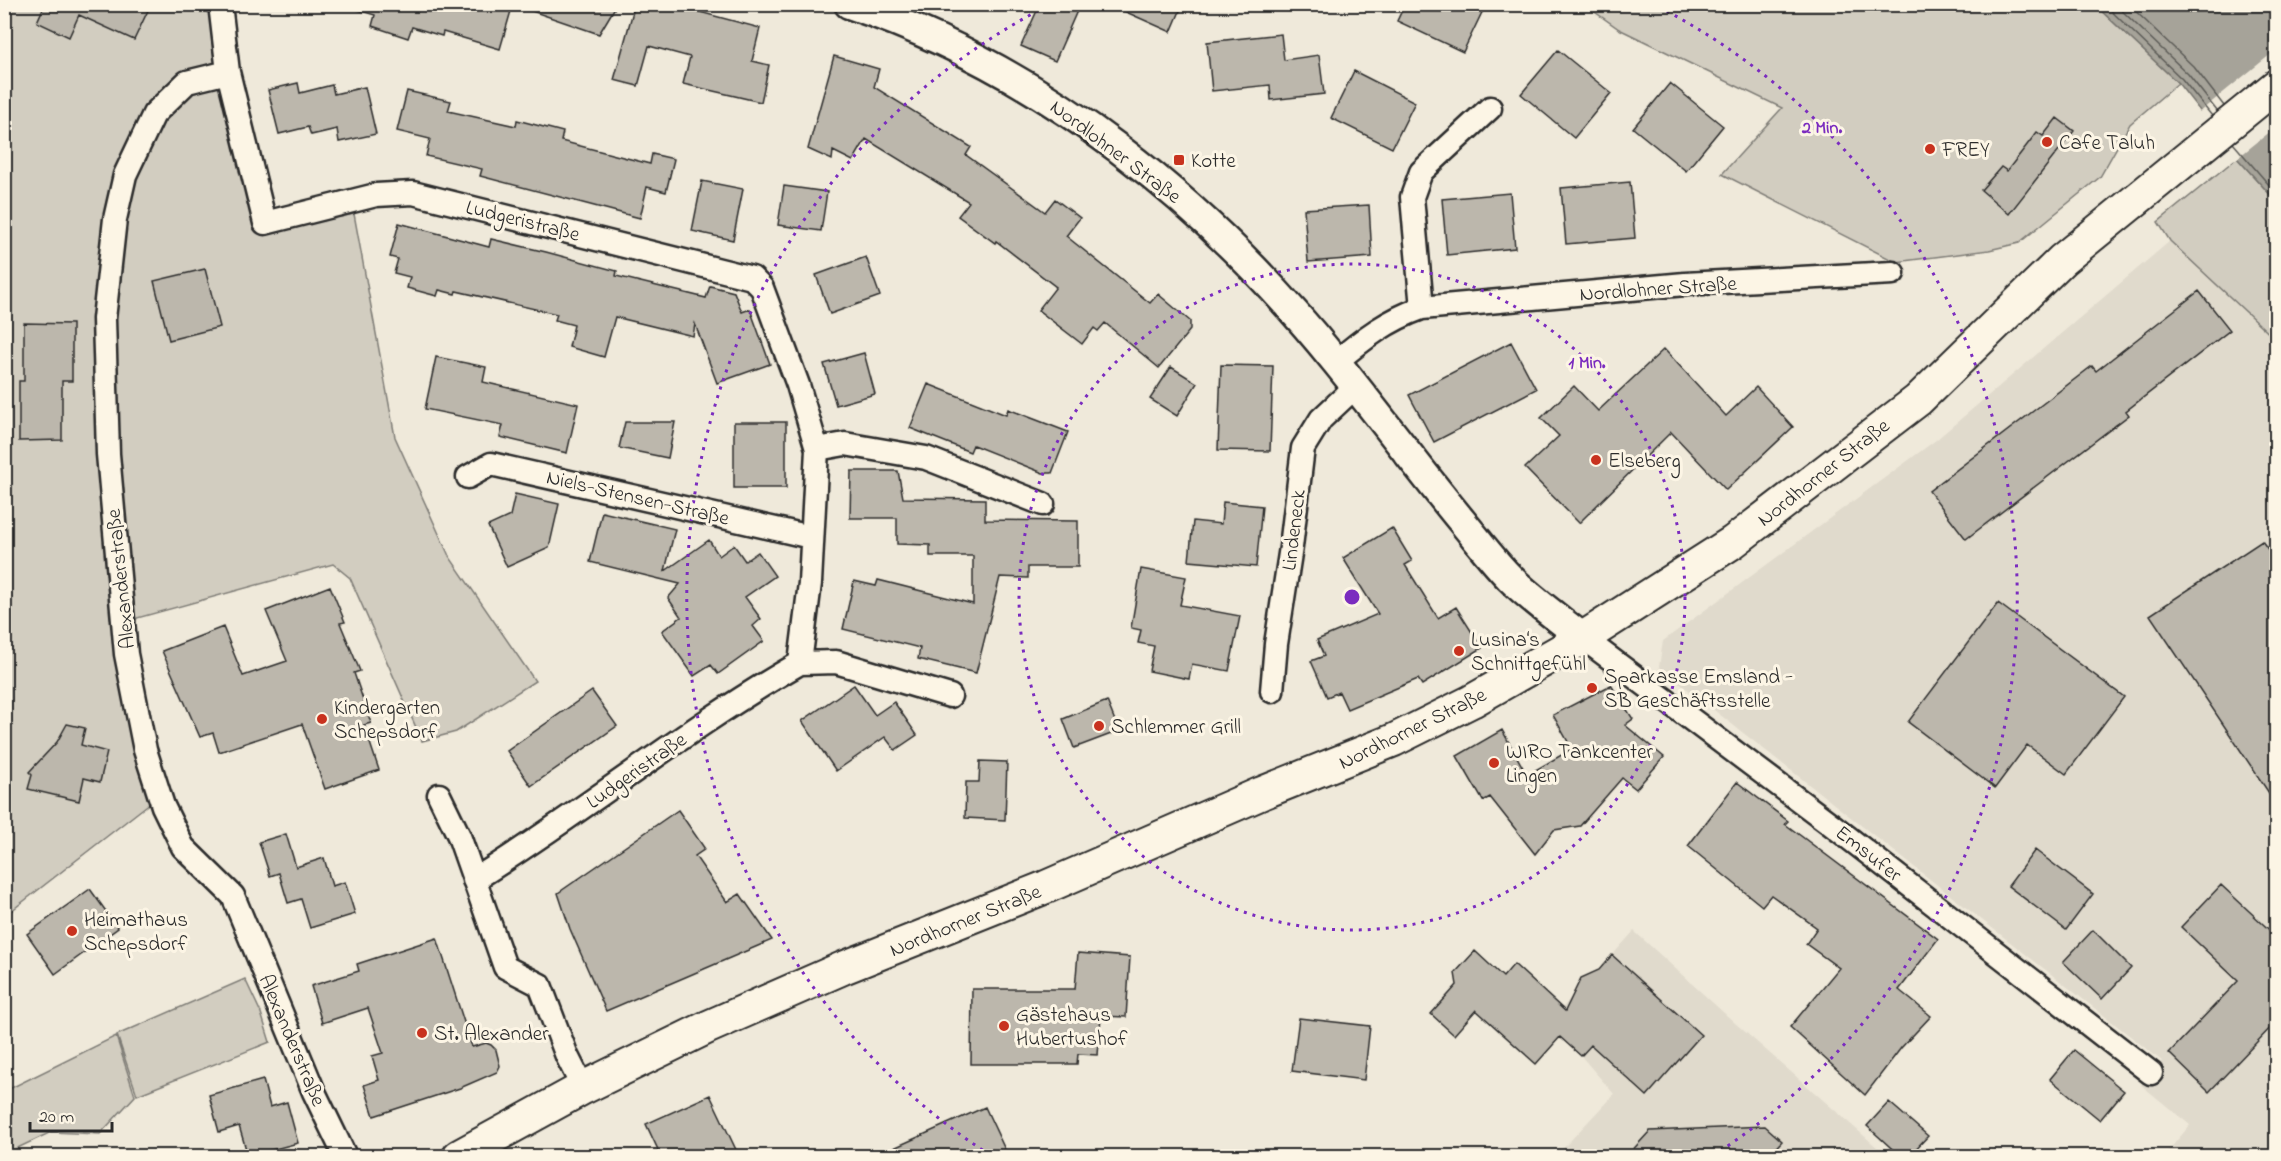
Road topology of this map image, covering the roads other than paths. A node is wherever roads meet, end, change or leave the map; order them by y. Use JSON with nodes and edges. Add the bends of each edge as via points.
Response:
{"nodes":[{"id":1,"x":220,"y":4,"type":"edge"},
{"id":2,"x":849,"y":4,"type":"edge"},
{"id":3,"x":228,"y":72,"type":"junction"},
{"id":4,"x":2277,"y":86,"type":"edge"},
{"id":5,"x":1490,"y":108,"type":"dead end"},
{"id":6,"x":1893,"y":273,"type":"dead end"},
{"id":7,"x":1422,"y":308,"type":"junction"},
{"id":8,"x":1336,"y":362,"type":"junction"},
{"id":9,"x":1355,"y":387,"type":"junction"},
{"id":10,"x":817,"y":449,"type":"junction"},
{"id":11,"x":468,"y":477,"type":"dead end"},
{"id":12,"x":1043,"y":504,"type":"dead end"},
{"id":13,"x":811,"y":537,"type":"junction"},
{"id":14,"x":1583,"y":638,"type":"junction"},
{"id":15,"x":800,"y":663,"type":"junction"},
{"id":16,"x":1272,"y":691,"type":"dead end"},
{"id":17,"x":950,"y":696,"type":"dead end"},
{"id":18,"x":439,"y":795,"type":"dead end"},
{"id":19,"x":474,"y":880,"type":"junction"},
{"id":20,"x":2151,"y":1074,"type":"dead end"},
{"id":21,"x":583,"y":1088,"type":"junction"},
{"id":22,"x":471,"y":1154,"type":"edge"},
{"id":23,"x":345,"y":1156,"type":"edge"}],
"edges":[{"from":1,"to":3,"type":"street"},
{"from":2,"to":8,"type":"street","name":"Nordlohner Straße","via":[[908,25],[969,54],[1097,132],[1159,179],[1222,237]]},
{"from":3,"to":10,"type":"street","name":"Ludgeristraße","via":[[265,224],[376,195],[413,193],[752,278],[762,288]]},
{"from":3,"to":23,"type":"street","name":"Alexanderstraße","via":[[187,82],[154,114],[125,175],[115,219],[104,319],[108,454],[126,654],[145,750],[163,806],[183,847],[233,896],[314,1092]]},
{"from":4,"to":14,"type":"main road","name":"Nordhorner Straße","via":[[2062,260],[1918,400],[1733,542]]},
{"from":5,"to":7,"type":"street","via":[[1421,172],[1412,197]]},
{"from":6,"to":7,"type":"street","name":"Nordlohner Straße","via":[[1684,284]]},
{"from":7,"to":8,"type":"street","name":"Nordlohner Straße","via":[[1394,318]]},
{"from":8,"to":9,"type":"street","name":"Nordlohner Straße"},
{"from":9,"to":14,"type":"street","name":"Nordlohner Straße","via":[[1509,578]]},
{"from":9,"to":16,"type":"street","name":"Lindeneck","via":[[1321,419],[1303,448]]},
{"from":10,"to":12,"type":"street","via":[[845,444],[926,458]]},
{"from":10,"to":13,"type":"street","name":"Ludgeristraße"},
{"from":11,"to":13,"type":"street","name":"Niels-Stensen-Straße","via":[[490,464]]},
{"from":13,"to":15,"type":"street","name":"Ludgeristraße","via":[[810,583]]},
{"from":14,"to":20,"type":"street","name":"Emsufer","via":[[1832,825]]},
{"from":14,"to":21,"type":"main road","name":"Nordhorner Straße","via":[[1394,740],[843,968],[708,1027]]},
{"from":15,"to":17,"type":"street","via":[[836,662]]},
{"from":15,"to":19,"type":"street","name":"Ludgeristraße","via":[[692,731],[533,844]]},
{"from":18,"to":19,"type":"street"},
{"from":19,"to":21,"type":"street","via":[[505,968],[540,985]]},
{"from":21,"to":22,"type":"main road","name":"Nordhorner Straße"}]}
